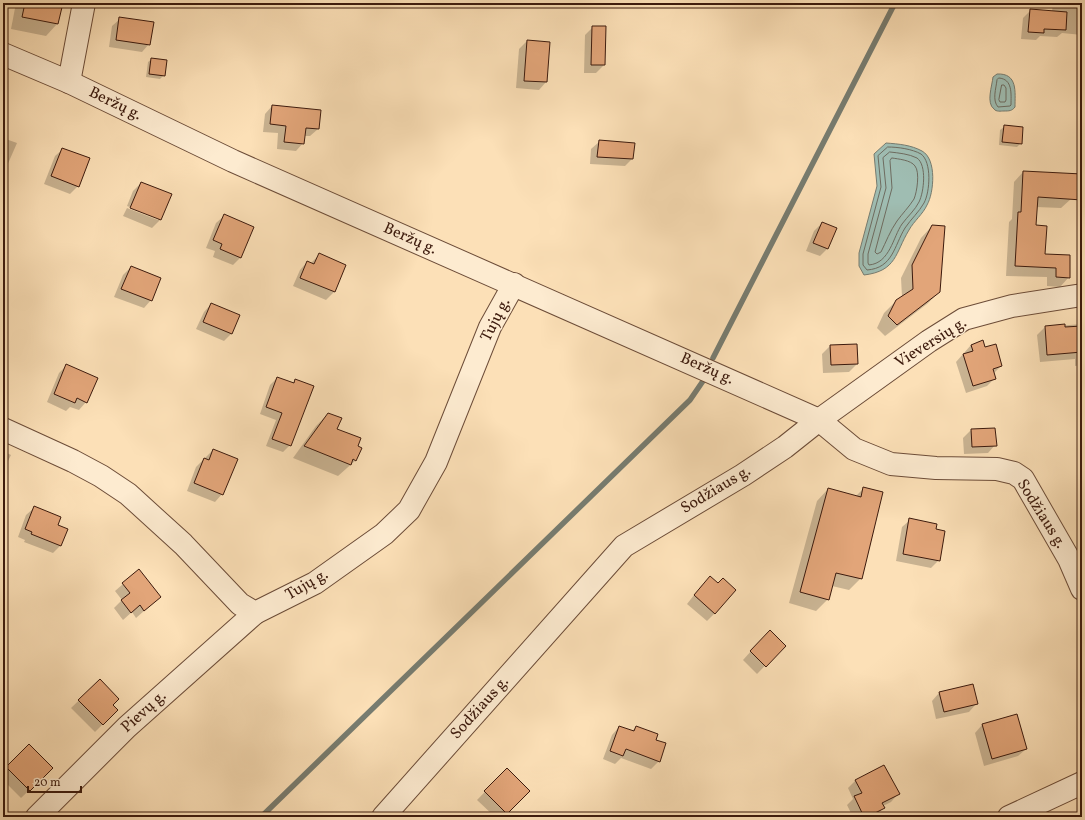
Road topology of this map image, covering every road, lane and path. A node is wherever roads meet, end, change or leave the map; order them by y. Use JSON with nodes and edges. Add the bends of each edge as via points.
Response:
{"nodes":[{"id":1,"x":84,"y":3,"type":"edge"},
{"id":2,"x":3,"y":54,"type":"edge"},
{"id":3,"x":69,"y":82,"type":"junction"},
{"id":4,"x":514,"y":284,"type":"junction"},
{"id":5,"x":1082,"y":296,"type":"edge"},
{"id":6,"x":819,"y":420,"type":"junction"},
{"id":7,"x":3,"y":429,"type":"edge"},
{"id":8,"x":1082,"y":589,"type":"edge"},
{"id":9,"x":255,"y":613,"type":"junction"},
{"id":10,"x":1082,"y":783,"type":"edge"},
{"id":11,"x":37,"y":817,"type":"edge"},
{"id":12,"x":383,"y":817,"type":"edge"},
{"id":13,"x":1009,"y":817,"type":"edge"}],
"edges":[{"from":1,"to":3,"type":"street"},
{"from":2,"to":3,"type":"street","name":"Beržų g."},
{"from":3,"to":4,"type":"street","name":"Beržų g.","via":[[233,161]]},
{"from":4,"to":6,"type":"street","name":"Beržų g."},
{"from":4,"to":9,"type":"street","name":"Tujų g.","via":[[490,327],[436,462],[409,510],[384,534],[327,574]]},
{"from":5,"to":6,"type":"street","name":"Vieversių g.","via":[[1012,306],[964,319]]},
{"from":6,"to":8,"type":"street","name":"Sodžiaus g.","via":[[854,449],[891,464],[1014,472],[1027,485],[1069,559]]},
{"from":6,"to":12,"type":"street","name":"Sodžiaus g.","via":[[743,475],[624,546]]},
{"from":7,"to":9,"type":"street","via":[[73,461],[128,494],[183,544],[240,604]]},
{"from":9,"to":11,"type":"street","name":"Pievų g.","via":[[127,726]]},
{"from":10,"to":13,"type":"street"}]}
